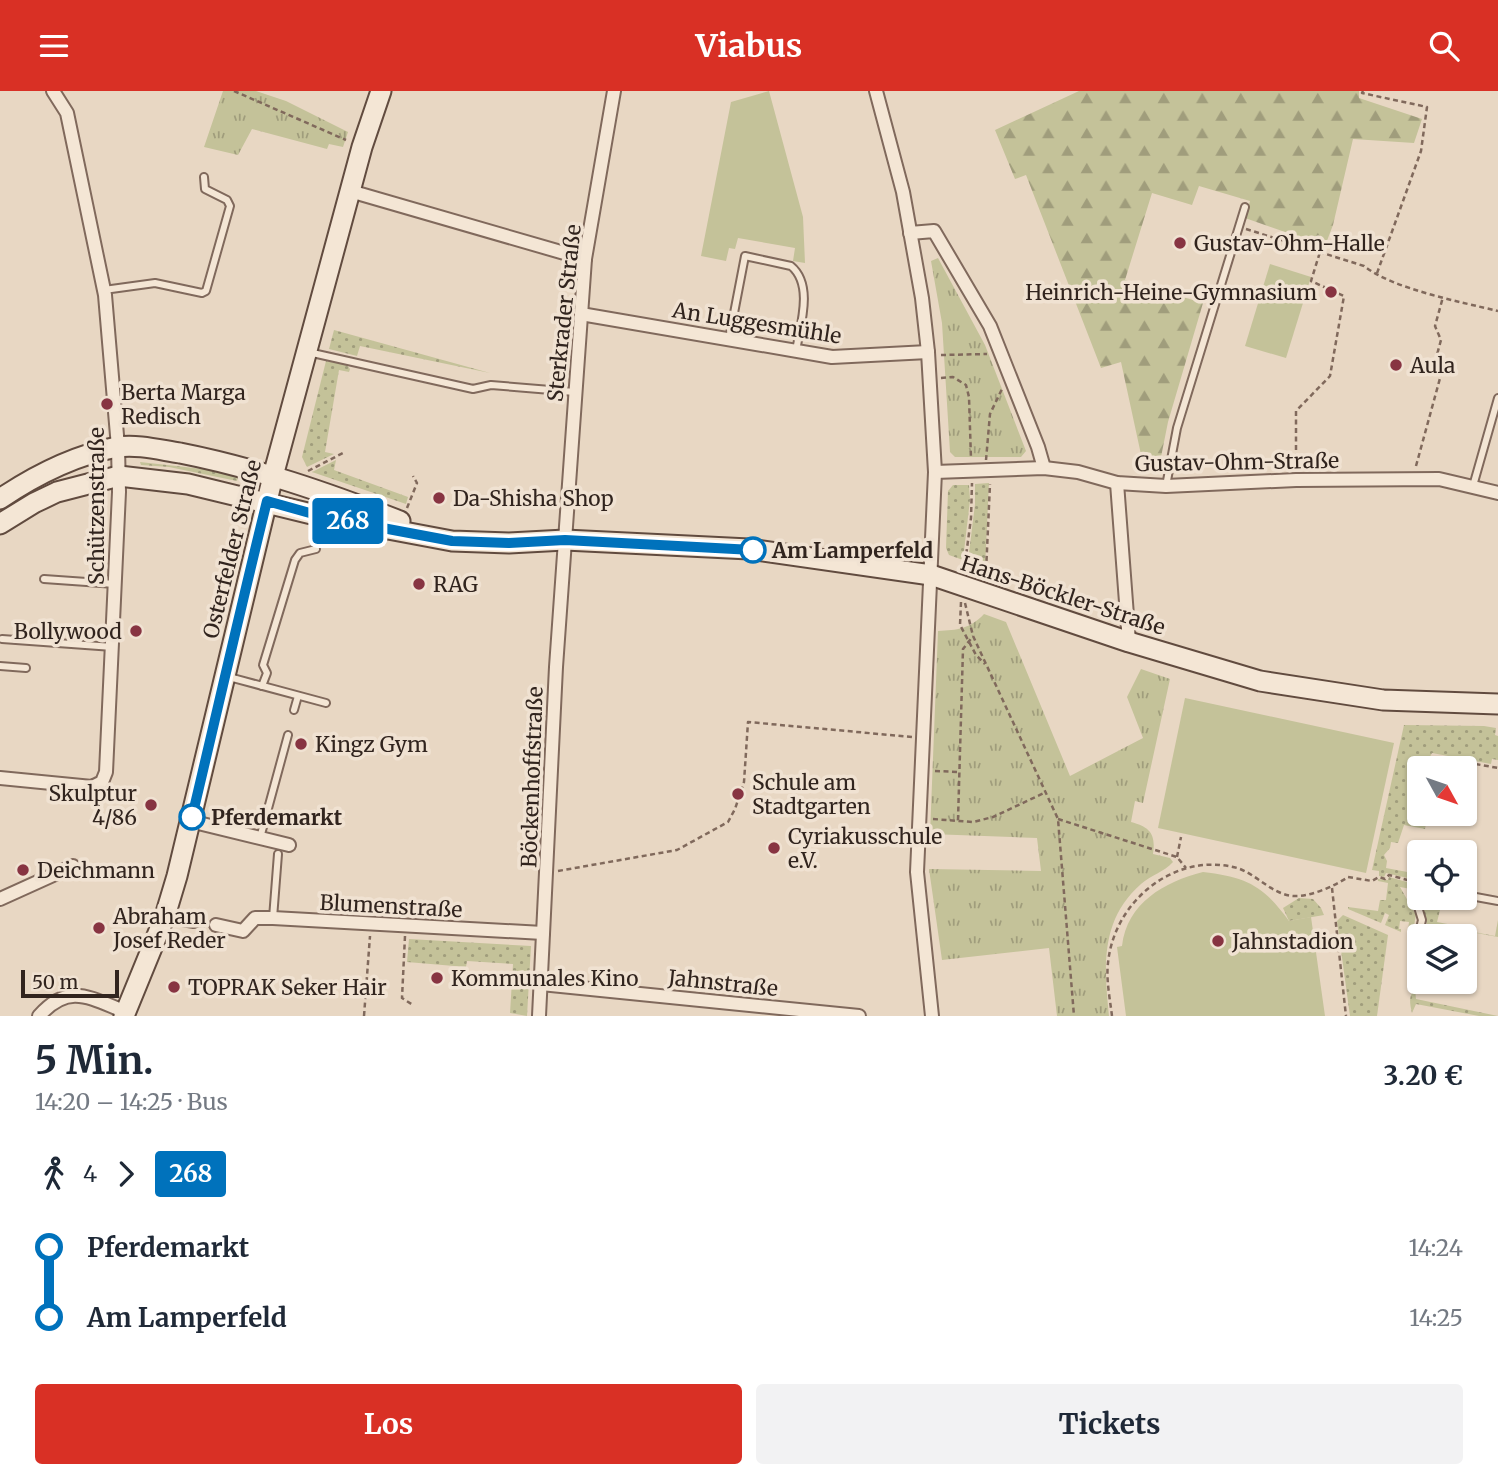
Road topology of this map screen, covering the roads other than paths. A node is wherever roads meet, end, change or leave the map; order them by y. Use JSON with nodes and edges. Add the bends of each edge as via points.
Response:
{"nodes":[{"id":1,"x":53,"y":91,"type":"edge"},
{"id":2,"x":380,"y":91,"type":"edge"},
{"id":3,"x":614,"y":91,"type":"edge"},
{"id":4,"x":876,"y":91,"type":"edge"},
{"id":5,"x":204,"y":177,"type":"dead end"},
{"id":6,"x":350,"y":191,"type":"junction"},
{"id":7,"x":1245,"y":207,"type":"dead end"},
{"id":8,"x":910,"y":233,"type":"junction"},
{"id":9,"x":585,"y":259,"type":"junction"},
{"id":10,"x":104,"y":290,"type":"junction"},
{"id":11,"x":581,"y":314,"type":"junction"},
{"id":12,"x":729,"y":340,"type":"junction"},
{"id":13,"x":796,"y":351,"type":"junction"},
{"id":14,"x":308,"y":352,"type":"junction"},
{"id":15,"x":928,"y":354,"type":"junction"},
{"id":16,"x":575,"y":392,"type":"junction"},
{"id":17,"x":1498,"y":398,"type":"edge"},
{"id":18,"x":118,"y":447,"type":"junction"},
{"id":19,"x":1044,"y":468,"type":"junction"},
{"id":20,"x":935,"y":472,"type":"junction"},
{"id":21,"x":119,"y":476,"type":"junction"},
{"id":22,"x":273,"y":476,"type":"junction"},
{"id":23,"x":1117,"y":483,"type":"junction"},
{"id":24,"x":1166,"y":486,"type":"junction"},
{"id":25,"x":1473,"y":486,"type":"junction"},
{"id":26,"x":1498,"y":493,"type":"edge"},
{"id":27,"x":1,"y":495,"type":"edge"},
{"id":28,"x":267,"y":501,"type":"junction"},
{"id":29,"x":0,"y":524,"type":"edge"},
{"id":30,"x":443,"y":538,"type":"junction"},
{"id":31,"x":565,"y":540,"type":"junction"},
{"id":32,"x":316,"y":549,"type":"dead end"},
{"id":33,"x":931,"y":575,"type":"junction"},
{"id":34,"x":44,"y":579,"type":"dead end"},
{"id":35,"x":115,"y":584,"type":"junction"},
{"id":36,"x":2,"y":639,"type":"dead end"},
{"id":37,"x":1129,"y":642,"type":"junction"},
{"id":38,"x":113,"y":647,"type":"junction"},
{"id":39,"x":0,"y":666,"type":"edge"},
{"id":40,"x":26,"y":668,"type":"dead end"},
{"id":41,"x":223,"y":676,"type":"junction"},
{"id":42,"x":262,"y":686,"type":"junction"},
{"id":43,"x":298,"y":696,"type":"junction"},
{"id":44,"x":326,"y":703,"type":"dead end"},
{"id":45,"x":1498,"y":704,"type":"edge"},
{"id":46,"x":294,"y":710,"type":"dead end"},
{"id":47,"x":288,"y":735,"type":"dead end"},
{"id":48,"x":0,"y":778,"type":"edge"},
{"id":49,"x":190,"y":821,"type":"junction"},
{"id":50,"x":260,"y":838,"type":"junction"},
{"id":51,"x":282,"y":847,"type":"joint"},
{"id":52,"x":74,"y":866,"type":"dead end"},
{"id":53,"x":1477,"y":897,"type":"edge"},
{"id":54,"x":0,"y":899,"type":"edge"},
{"id":55,"x":1498,"y":901,"type":"edge"},
{"id":56,"x":165,"y":916,"type":"junction"},
{"id":57,"x":273,"y":918,"type":"junction"},
{"id":58,"x":194,"y":921,"type":"tunnel mouth"},
{"id":59,"x":216,"y":925,"type":"tunnel mouth"},
{"id":60,"x":543,"y":933,"type":"junction"},
{"id":61,"x":541,"y":984,"type":"junction"},
{"id":62,"x":125,"y":1014,"type":"edge"},
{"id":63,"x":40,"y":1016,"type":"edge"},
{"id":64,"x":539,"y":1016,"type":"edge"},
{"id":65,"x":859,"y":1016,"type":"edge"},
{"id":66,"x":932,"y":1016,"type":"edge"}],
"edges":[{"from":1,"to":10,"type":"street","name":"Schützenstraße","via":[[67,113]]},
{"from":2,"to":6,"type":"main road","name":"Osterfelder Straße"},
{"from":3,"to":9,"type":"street","name":"Sterkrader Straße"},
{"from":4,"to":8,"type":"street"},
{"from":5,"to":10,"type":"lane","via":[[205,189],[230,206],[206,291],[155,283]]},
{"from":6,"to":9,"type":"street"},
{"from":6,"to":14,"type":"main road","name":"Osterfelder Straße"},
{"from":7,"to":24,"type":"lane","via":[[1177,428]]},
{"from":8,"to":15,"type":"street"},
{"from":8,"to":19,"type":"street","via":[[934,231],[990,326]]},
{"from":9,"to":11,"type":"street","name":"Sterkrader Straße"},
{"from":10,"to":18,"type":"street","name":"Schützenstraße"},
{"from":11,"to":12,"type":"street","name":"An Luggesmühle"},
{"from":11,"to":16,"type":"street","name":"Sterkrader Straße"},
{"from":12,"to":13,"type":"street","name":"An Luggesmühle"},
{"from":12,"to":13,"type":"lane","via":[[745,256],[797,270],[804,300]]},
{"from":13,"to":15,"type":"street","name":"An Luggesmühle","via":[[832,358]]},
{"from":14,"to":16,"type":"lane","via":[[473,389],[491,385]]},
{"from":14,"to":22,"type":"main road","name":"Osterfelder Straße"},
{"from":15,"to":20,"type":"street"},
{"from":16,"to":31,"type":"street","name":"Sterkrader Straße"},
{"from":17,"to":25,"type":"lane"},
{"from":18,"to":21,"type":"street","name":"Schützenstraße"},
{"from":18,"to":22,"type":"main road","name":"Hans-Böckler-Straße","via":[[175,452]]},
{"from":18,"to":27,"type":"main road","name":"Hans-Böckler-Straße","via":[[78,459]]},
{"from":19,"to":20,"type":"street","name":"Gustav-Ohm-Straße"},
{"from":19,"to":23,"type":"street","name":"Gustav-Ohm-Straße"},
{"from":20,"to":33,"type":"street"},
{"from":21,"to":28,"type":"main road","name":"Hans-Böckler-Straße","via":[[188,484]]},
{"from":21,"to":29,"type":"main road","via":[[57,492]]},
{"from":21,"to":35,"type":"street","name":"Schützenstraße"},
{"from":22,"to":28,"type":"main road","name":"Osterfelder Straße"},
{"from":22,"to":30,"type":"main road","name":"Hans-Böckler-Straße"},
{"from":23,"to":24,"type":"street","name":"Gustav-Ohm-Straße"},
{"from":23,"to":37,"type":"street"},
{"from":24,"to":25,"type":"street","name":"Gustav-Ohm-Straße","via":[[1413,479]]},
{"from":25,"to":26,"type":"street","name":"Gustav-Ohm-Straße"},
{"from":28,"to":30,"type":"main road","name":"Hans-Böckler-Straße","via":[[324,517]]},
{"from":28,"to":41,"type":"main road","name":"Osterfelder Straße"},
{"from":30,"to":31,"type":"main road","name":"Hans-Böckler-Straße","via":[[509,543]]},
{"from":31,"to":33,"type":"main road","name":"Hans-Böckler-Straße","via":[[749,549]]},
{"from":31,"to":60,"type":"street","name":"Böckenhoffstraße"},
{"from":32,"to":42,"type":"lane","via":[[300,553],[295,560],[263,665],[267,673]]},
{"from":33,"to":37,"type":"main road","name":"Hans-Böckler-Straße"},
{"from":33,"to":66,"type":"street","via":[[918,896]]},
{"from":34,"to":35,"type":"lane"},
{"from":35,"to":38,"type":"street","name":"Schützenstraße"},
{"from":36,"to":38,"type":"lane"},
{"from":37,"to":45,"type":"main road","name":"Hans-Böckler-Straße","via":[[1260,681],[1383,700]]},
{"from":38,"to":48,"type":"street","name":"Schützenstraße","via":[[102,782],[92,787]]},
{"from":39,"to":40,"type":"lane"},
{"from":41,"to":42,"type":"lane"},
{"from":41,"to":49,"type":"main road","name":"Osterfelder Straße"},
{"from":42,"to":43,"type":"lane"},
{"from":43,"to":44,"type":"lane"},
{"from":43,"to":46,"type":"lane"},
{"from":47,"to":50,"type":"lane"},
{"from":49,"to":50,"type":"street"},
{"from":49,"to":56,"type":"main road","name":"Osterfelder Straße"},
{"from":50,"to":51,"type":"street"},
{"from":51,"to":57,"type":"lane"},
{"from":52,"to":54,"type":"street"},
{"from":53,"to":55,"type":"lane"},
{"from":56,"to":58,"type":"street"},
{"from":56,"to":62,"type":"main road","name":"Osterfelder Straße"},
{"from":57,"to":59,"type":"street","name":"Blumenstraße","via":[[255,918],[243,930]]},
{"from":57,"to":60,"type":"street","name":"Blumenstraße"},
{"from":60,"to":61,"type":"street","name":"Böckenhoffstraße"},
{"from":61,"to":64,"type":"street","name":"Böckenhoffstraße"},
{"from":61,"to":65,"type":"street","name":"Jahnstraße"},
{"from":62,"to":63,"type":"street","via":[[71,994],[51,1003]]}]}
